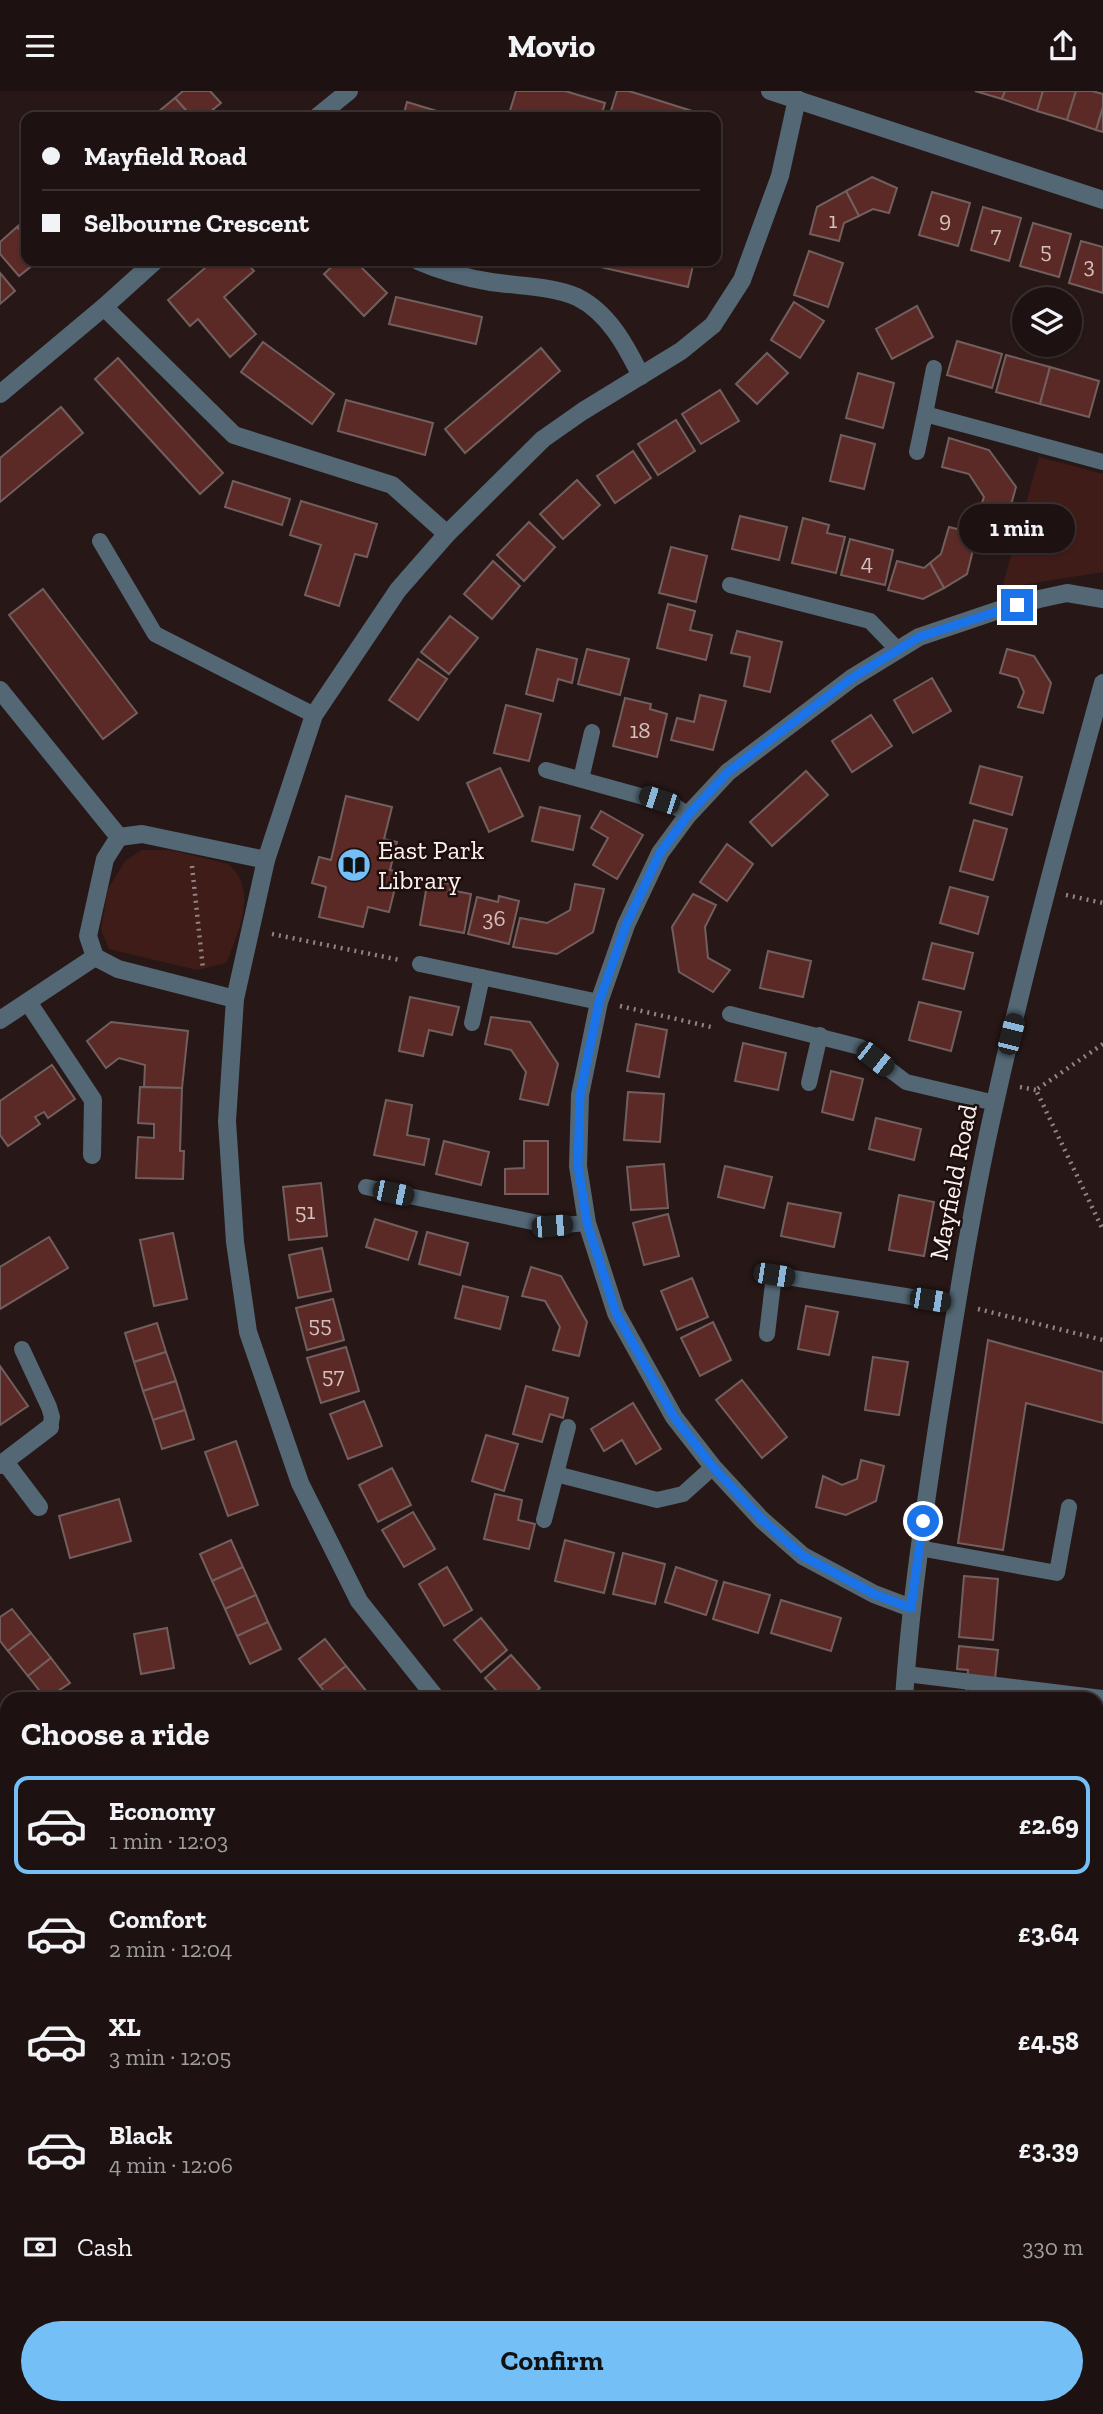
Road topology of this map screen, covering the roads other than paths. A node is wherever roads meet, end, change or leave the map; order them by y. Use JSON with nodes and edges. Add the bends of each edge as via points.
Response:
{"nodes":[{"id":1,"x":349,"y":91,"type":"edge"},
{"id":2,"x":770,"y":91,"type":"edge"},
{"id":3,"x":797,"y":99,"type":"junction"},
{"id":4,"x":323,"y":112,"type":"edge"},
{"id":5,"x":1103,"y":199,"type":"edge"},
{"id":6,"x":149,"y":266,"type":"edge"},
{"id":7,"x":430,"y":266,"type":"edge"},
{"id":8,"x":104,"y":307,"type":"junction"},
{"id":9,"x":934,"y":368,"type":"dead end"},
{"id":10,"x":641,"y":376,"type":"junction"},
{"id":11,"x":0,"y":394,"type":"edge"},
{"id":12,"x":925,"y":414,"type":"junction"},
{"id":13,"x":917,"y":452,"type":"dead end"},
{"id":14,"x":1103,"y":462,"type":"edge"},
{"id":15,"x":447,"y":534,"type":"junction"},
{"id":16,"x":100,"y":541,"type":"dead end"},
{"id":17,"x":730,"y":585,"type":"dead end"},
{"id":18,"x":1103,"y":599,"type":"edge"},
{"id":19,"x":898,"y":650,"type":"junction"},
{"id":20,"x":1103,"y":683,"type":"edge"},
{"id":21,"x":0,"y":690,"type":"edge"},
{"id":22,"x":314,"y":715,"type":"junction"},
{"id":23,"x":592,"y":732,"type":"dead end"},
{"id":24,"x":547,"y":770,"type":"dead end"},
{"id":25,"x":581,"y":779,"type":"junction"},
{"id":26,"x":688,"y":815,"type":"junction"},
{"id":27,"x":119,"y":837,"type":"junction"},
{"id":28,"x":266,"y":860,"type":"junction"},
{"id":29,"x":96,"y":957,"type":"junction"},
{"id":30,"x":420,"y":964,"type":"road end"},
{"id":31,"x":482,"y":977,"type":"junction"},
{"id":32,"x":235,"y":999,"type":"junction"},
{"id":33,"x":28,"y":1002,"type":"junction"},
{"id":34,"x":599,"y":1002,"type":"junction"},
{"id":35,"x":730,"y":1013,"type":"road end"},
{"id":36,"x":0,"y":1020,"type":"edge"},
{"id":37,"x":472,"y":1023,"type":"dead end"},
{"id":38,"x":820,"y":1035,"type":"junction"},
{"id":39,"x":809,"y":1083,"type":"dead end"},
{"id":40,"x":995,"y":1103,"type":"junction"},
{"id":41,"x":92,"y":1155,"type":"dead end"},
{"id":42,"x":366,"y":1187,"type":"dead end"},
{"id":43,"x":587,"y":1223,"type":"junction"},
{"id":44,"x":956,"y":1304,"type":"junction"},
{"id":45,"x":767,"y":1333,"type":"dead end"},
{"id":46,"x":22,"y":1349,"type":"dead end"},
{"id":47,"x":50,"y":1427,"type":"joint"},
{"id":48,"x":568,"y":1427,"type":"dead end"},
{"id":49,"x":3,"y":1463,"type":"edge"},
{"id":50,"x":713,"y":1467,"type":"junction"},
{"id":51,"x":556,"y":1474,"type":"junction"},
{"id":52,"x":39,"y":1507,"type":"dead end"},
{"id":53,"x":1069,"y":1507,"type":"dead end"},
{"id":54,"x":544,"y":1520,"type":"dead end"},
{"id":55,"x":919,"y":1548,"type":"junction"},
{"id":56,"x":911,"y":1608,"type":"junction"},
{"id":57,"x":905,"y":1674,"type":"junction"},
{"id":58,"x":427,"y":1692,"type":"edge"},
{"id":59,"x":904,"y":1692,"type":"edge"},
{"id":60,"x":1054,"y":1692,"type":"edge"}],
"edges":[{"from":1,"to":4,"type":"street"},
{"from":2,"to":3,"type":"street"},
{"from":3,"to":5,"type":"street"},
{"from":3,"to":10,"type":"street","via":[[780,176],[742,280],[713,325]]},
{"from":6,"to":8,"type":"street"},
{"from":7,"to":10,"type":"street","via":[[488,282],[577,297],[621,337]]},
{"from":8,"to":11,"type":"street"},
{"from":8,"to":15,"type":"street","via":[[234,435],[392,485]]},
{"from":9,"to":12,"type":"lane"},
{"from":10,"to":15,"type":"street","via":[[543,439]]},
{"from":12,"to":13,"type":"lane"},
{"from":12,"to":14,"type":"lane"},
{"from":15,"to":22,"type":"street","via":[[398,590]]},
{"from":16,"to":22,"type":"lane","via":[[155,634]]},
{"from":17,"to":19,"type":"lane","via":[[870,621]]},
{"from":18,"to":19,"type":"street","via":[[1067,593],[1039,599],[919,637]]},
{"from":19,"to":26,"type":"street","via":[[852,678],[728,772]]},
{"from":20,"to":40,"type":"street","name":"Mayfield Road","via":[[1045,890]]},
{"from":21,"to":27,"type":"street"},
{"from":22,"to":28,"type":"street"},
{"from":23,"to":25,"type":"lane"},
{"from":24,"to":25,"type":"lane"},
{"from":25,"to":26,"type":"lane","via":[[673,804]]},
{"from":26,"to":34,"type":"street","via":[[660,853],[626,925]]},
{"from":27,"to":28,"type":"street","via":[[142,834]]},
{"from":27,"to":29,"type":"street","via":[[105,859],[88,936]]},
{"from":28,"to":32,"type":"street"},
{"from":29,"to":32,"type":"street","via":[[118,969]]},
{"from":29,"to":33,"type":"street"},
{"from":30,"to":31,"type":"lane"},
{"from":31,"to":34,"type":"lane"},
{"from":31,"to":37,"type":"lane"},
{"from":32,"to":58,"type":"street","via":[[228,1154],[234,1242],[248,1332],[300,1483],[359,1601]]},
{"from":33,"to":36,"type":"street"},
{"from":33,"to":41,"type":"street","via":[[93,1100]]},
{"from":34,"to":43,"type":"street","via":[[580,1095],[578,1166]]},
{"from":35,"to":38,"type":"lane"},
{"from":38,"to":39,"type":"lane"},
{"from":38,"to":40,"type":"lane","via":[[860,1047],[905,1082]]},
{"from":40,"to":44,"type":"street","name":"Mayfield Road"},
{"from":42,"to":43,"type":"lane","via":[[552,1226]]},
{"from":43,"to":50,"type":"street","via":[[616,1313],[674,1417]]},
{"from":44,"to":45,"type":"lane","via":[[774,1275]]},
{"from":44,"to":55,"type":"street","name":"Mayfield Road"},
{"from":46,"to":47,"type":"lane","via":[[49,1407]]},
{"from":47,"to":49,"type":"street"},
{"from":48,"to":51,"type":"lane"},
{"from":49,"to":52,"type":"street"},
{"from":50,"to":51,"type":"lane","via":[[683,1494],[657,1500]]},
{"from":50,"to":56,"type":"street","via":[[803,1556]]},
{"from":51,"to":54,"type":"lane"},
{"from":53,"to":55,"type":"lane","via":[[1057,1573]]},
{"from":55,"to":56,"type":"street","name":"Mayfield Road"},
{"from":56,"to":57,"type":"street","name":"Mayfield Road"},
{"from":57,"to":59,"type":"street","name":"Mayfield Road"},
{"from":57,"to":60,"type":"lane"}]}
